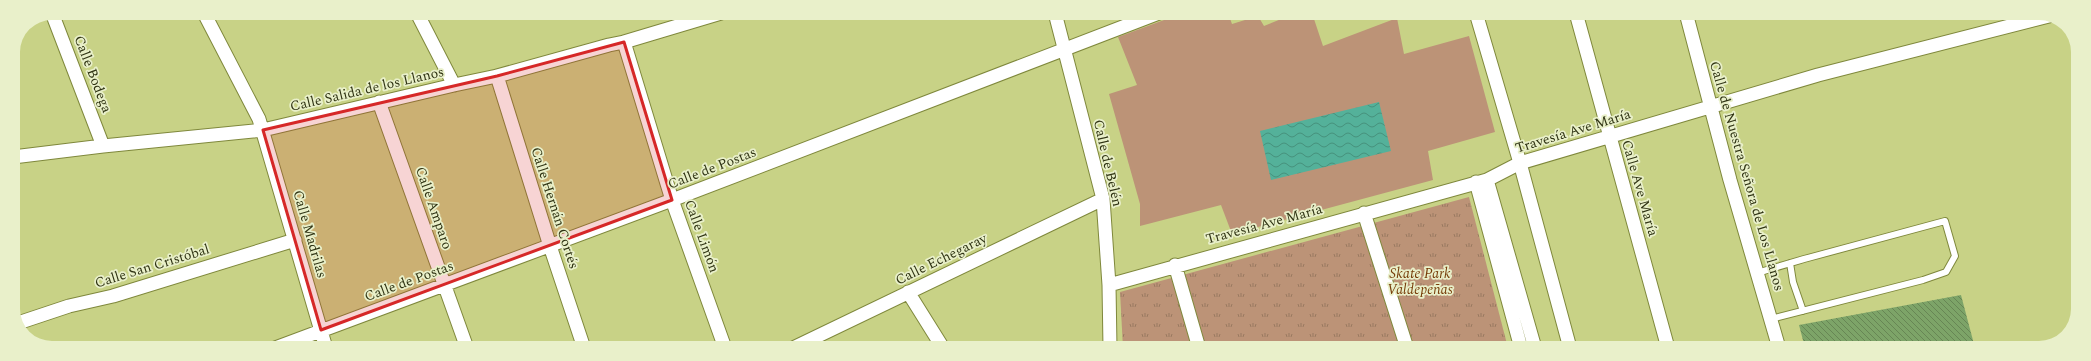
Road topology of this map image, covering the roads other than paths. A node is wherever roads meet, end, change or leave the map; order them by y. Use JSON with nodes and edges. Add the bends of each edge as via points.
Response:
{"nodes":[{"id":1,"x":55,"y":20,"type":"edge"},
{"id":2,"x":208,"y":20,"type":"edge"},
{"id":3,"x":421,"y":20,"type":"edge"},
{"id":4,"x":698,"y":20,"type":"edge"},
{"id":5,"x":1057,"y":20,"type":"edge"},
{"id":6,"x":1141,"y":20,"type":"edge"},
{"id":7,"x":1478,"y":20,"type":"edge"},
{"id":8,"x":1578,"y":20,"type":"edge"},
{"id":9,"x":1688,"y":20,"type":"edge"},
{"id":10,"x":2033,"y":20,"type":"edge"},
{"id":11,"x":624,"y":42,"type":"junction"},
{"id":12,"x":1064,"y":49,"type":"junction"},
{"id":13,"x":497,"y":76,"type":"junction"},
{"id":14,"x":454,"y":85,"type":"junction"},
{"id":15,"x":379,"y":102,"type":"junction"},
{"id":16,"x":1710,"y":107,"type":"junction"},
{"id":17,"x":263,"y":130,"type":"junction"},
{"id":18,"x":1609,"y":137,"type":"junction"},
{"id":19,"x":103,"y":146,"type":"junction"},
{"id":20,"x":20,"y":156,"type":"edge"},
{"id":21,"x":1520,"y":163,"type":"junction"},
{"id":22,"x":1482,"y":181,"type":"junction"},
{"id":23,"x":1103,"y":199,"type":"junction"},
{"id":24,"x":672,"y":200,"type":"junction"},
{"id":25,"x":1364,"y":213,"type":"junction"},
{"id":26,"x":295,"y":240,"type":"junction"},
{"id":27,"x":550,"y":246,"type":"junction"},
{"id":28,"x":1790,"y":263,"type":"junction"},
{"id":29,"x":1175,"y":265,"type":"junction"},
{"id":30,"x":1757,"y":273,"type":"junction"},
{"id":31,"x":1109,"y":285,"type":"junction"},
{"id":32,"x":444,"y":286,"type":"junction"},
{"id":33,"x":908,"y":292,"type":"junction"},
{"id":34,"x":1803,"y":311,"type":"junction"},
{"id":35,"x":1770,"y":319,"type":"junction"},
{"id":36,"x":22,"y":322,"type":"edge"},
{"id":37,"x":321,"y":330,"type":"junction"},
{"id":38,"x":293,"y":341,"type":"edge"},
{"id":39,"x":324,"y":341,"type":"edge"},
{"id":40,"x":464,"y":341,"type":"edge"},
{"id":41,"x":582,"y":341,"type":"edge"},
{"id":42,"x":722,"y":341,"type":"edge"},
{"id":43,"x":807,"y":341,"type":"edge"},
{"id":44,"x":939,"y":341,"type":"edge"},
{"id":45,"x":1110,"y":341,"type":"edge"},
{"id":46,"x":1197,"y":341,"type":"edge"},
{"id":47,"x":1405,"y":341,"type":"edge"},
{"id":48,"x":1519,"y":341,"type":"edge"},
{"id":49,"x":1533,"y":341,"type":"edge"},
{"id":50,"x":1568,"y":341,"type":"edge"},
{"id":51,"x":1666,"y":341,"type":"edge"},
{"id":52,"x":1777,"y":341,"type":"edge"}],
"edges":[{"from":1,"to":19,"type":"street","name":"Calle Bodega"},
{"from":2,"to":17,"type":"street","name":"Calle Madrilas"},
{"from":3,"to":14,"type":"street"},
{"from":4,"to":11,"type":"street","name":"Calle Salida de los Llanos"},
{"from":5,"to":12,"type":"street","name":"Calle de Belén"},
{"from":6,"to":12,"type":"street","name":"Calle de Postas"},
{"from":7,"to":21,"type":"street"},
{"from":8,"to":18,"type":"street","name":"Calle Ave María"},
{"from":9,"to":16,"type":"street","name":"Calle de Nuestra Señora de Los Llanos"},
{"from":10,"to":16,"type":"street","name":"Travesía Ave María","via":[[1818,75]]},
{"from":11,"to":13,"type":"street","name":"Calle Salida de los Llanos"},
{"from":11,"to":24,"type":"street","name":"Calle Limón"},
{"from":12,"to":23,"type":"street","name":"Calle de Belén"},
{"from":12,"to":24,"type":"street","name":"Calle de Postas"},
{"from":13,"to":14,"type":"street","name":"Calle Salida de los Llanos"},
{"from":13,"to":27,"type":"street","name":"Calle Hernán Cortés"},
{"from":14,"to":15,"type":"street","name":"Calle Salida de los Llanos"},
{"from":15,"to":17,"type":"street","name":"Calle Salida de los Llanos"},
{"from":15,"to":32,"type":"street","name":"Calle Amparo"},
{"from":16,"to":18,"type":"street","name":"Travesía Ave María"},
{"from":16,"to":30,"type":"street","name":"Calle de Nuestra Señora de Los Llanos"},
{"from":17,"to":19,"type":"street","name":"Calle Salida de los Llanos"},
{"from":17,"to":26,"type":"street","name":"Calle Madrilas"},
{"from":18,"to":21,"type":"street","name":"Travesía Ave María"},
{"from":18,"to":51,"type":"street","name":"Calle Ave María"},
{"from":19,"to":20,"type":"street","name":"Calle Salida de los Llanos"},
{"from":21,"to":22,"type":"street","name":"Travesía Ave María"},
{"from":21,"to":50,"type":"street"},
{"from":22,"to":25,"type":"street","name":"Travesía Ave María"},
{"from":22,"to":48,"type":"street"},
{"from":22,"to":49,"type":"street"},
{"from":23,"to":31,"type":"street","name":"Calle de Belén"},
{"from":23,"to":33,"type":"street","name":"Calle Echegaray"},
{"from":24,"to":27,"type":"street","name":"Calle de Postas"},
{"from":24,"to":42,"type":"street","name":"Calle Limón"},
{"from":25,"to":29,"type":"street","name":"Travesía Ave María"},
{"from":25,"to":47,"type":"street"},
{"from":26,"to":36,"type":"street","name":"Calle San Cristóbal"},
{"from":26,"to":37,"type":"street","name":"Calle Madrilas"},
{"from":27,"to":32,"type":"street","name":"Calle de Postas"},
{"from":27,"to":41,"type":"street","name":"Calle Hernán Cortés"},
{"from":28,"to":30,"type":"lane"},
{"from":28,"to":34,"type":"lane"},
{"from":28,"to":34,"type":"lane","via":[[1945,221],[1950,234],[1954,256],[1946,272]]},
{"from":29,"to":31,"type":"street","name":"Travesía Ave María"},
{"from":29,"to":46,"type":"street"},
{"from":30,"to":35,"type":"street","name":"Calle de Nuestra Señora de Los Llanos"},
{"from":31,"to":45,"type":"street","name":"Calle de Belén"},
{"from":32,"to":37,"type":"street","name":"Calle de Postas"},
{"from":32,"to":40,"type":"street","name":"Calle Amparo"},
{"from":33,"to":43,"type":"street","name":"Calle Echegaray"},
{"from":33,"to":44,"type":"street"},
{"from":34,"to":35,"type":"lane"},
{"from":35,"to":52,"type":"street","name":"Calle de Nuestra Señora de Los Llanos"},
{"from":37,"to":38,"type":"street","name":"Calle de Postas"},
{"from":37,"to":39,"type":"street","name":"Calle Madrilas"}]}
